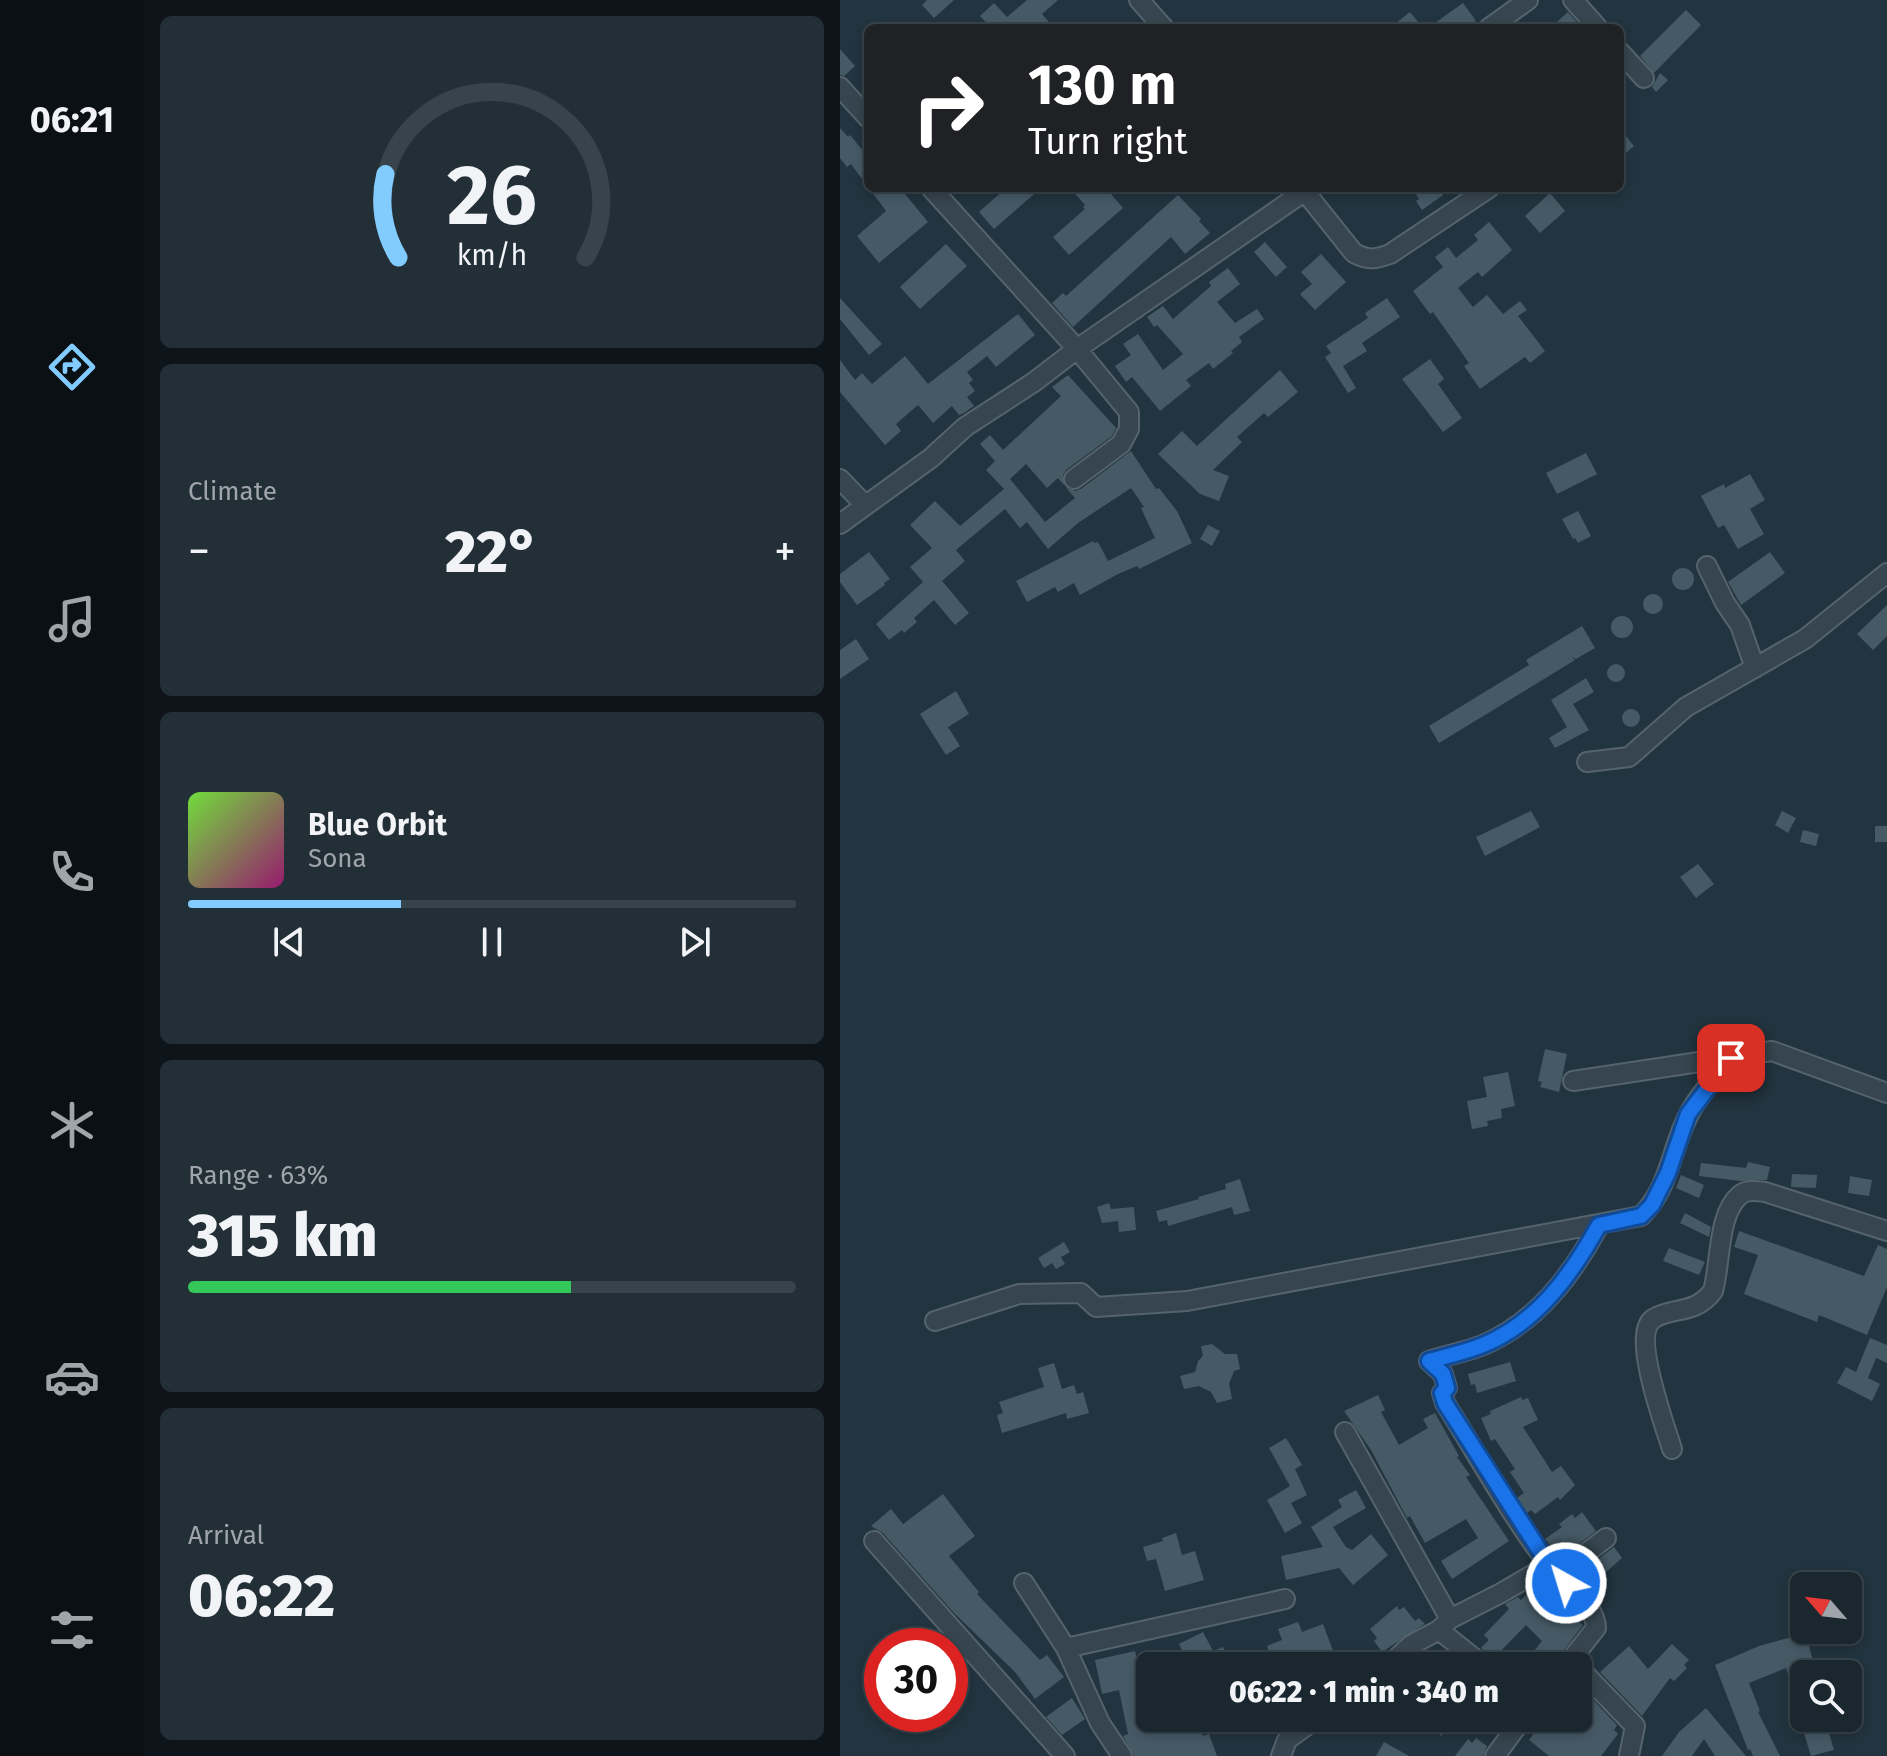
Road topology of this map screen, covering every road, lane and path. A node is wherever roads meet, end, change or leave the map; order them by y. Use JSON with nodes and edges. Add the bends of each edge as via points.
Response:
{"nodes":[{"id":1,"x":1139,"y":0,"type":"edge"},
{"id":2,"x":1528,"y":0,"type":"edge"},
{"id":3,"x":1573,"y":0,"type":"edge"},
{"id":4,"x":1160,"y":24,"type":"edge"},
{"id":5,"x":1495,"y":24,"type":"edge"},
{"id":6,"x":1594,"y":24,"type":"edge"},
{"id":7,"x":1624,"y":56,"type":"edge"},
{"id":8,"x":1644,"y":78,"type":"dead end"},
{"id":9,"x":840,"y":87,"type":"edge"},
{"id":10,"x":864,"y":114,"type":"edge"},
{"id":11,"x":935,"y":192,"type":"edge"},
{"id":12,"x":1300,"y":192,"type":"edge"},
{"id":13,"x":1305,"y":192,"type":"edge"},
{"id":14,"x":1483,"y":192,"type":"edge"},
{"id":15,"x":1077,"y":349,"type":"junction"},
{"id":16,"x":840,"y":479,"type":"edge"},
{"id":17,"x":1074,"y":479,"type":"dead end"},
{"id":18,"x":865,"y":505,"type":"junction"},
{"id":19,"x":840,"y":524,"type":"edge"},
{"id":20,"x":1707,"y":566,"type":"dead end"},
{"id":21,"x":1887,"y":573,"type":"edge"},
{"id":22,"x":1755,"y":668,"type":"junction"},
{"id":23,"x":1587,"y":762,"type":"dead end"},
{"id":24,"x":1731,"y":1058,"type":"junction"},
{"id":25,"x":1573,"y":1081,"type":"dead end"},
{"id":26,"x":1887,"y":1093,"type":"edge"},
{"id":27,"x":1599,"y":1225,"type":"junction"},
{"id":28,"x":1887,"y":1231,"type":"edge"},
{"id":29,"x":935,"y":1321,"type":"dead end"},
{"id":30,"x":1345,"y":1432,"type":"dead end"},
{"id":31,"x":1672,"y":1449,"type":"dead end"},
{"id":32,"x":1606,"y":1538,"type":"dead end"},
{"id":33,"x":874,"y":1541,"type":"dead end"},
{"id":34,"x":1549,"y":1565,"type":"junction"},
{"id":35,"x":1024,"y":1583,"type":"dead end"},
{"id":36,"x":1285,"y":1599,"type":"dead end"},
{"id":37,"x":1444,"y":1625,"type":"junction"},
{"id":38,"x":1066,"y":1648,"type":"junction"},
{"id":39,"x":1403,"y":1652,"type":"edge"},
{"id":40,"x":1470,"y":1652,"type":"edge"},
{"id":41,"x":1581,"y":1652,"type":"edge"},
{"id":42,"x":1592,"y":1684,"type":"edge"},
{"id":43,"x":1298,"y":1732,"type":"edge"},
{"id":44,"x":1513,"y":1732,"type":"edge"},
{"id":45,"x":1065,"y":1756,"type":"edge"},
{"id":46,"x":1122,"y":1756,"type":"edge"},
{"id":47,"x":1281,"y":1756,"type":"edge"},
{"id":48,"x":1495,"y":1756,"type":"edge"},
{"id":49,"x":1629,"y":1756,"type":"edge"}],
"edges":[{"from":1,"to":4,"type":"street"},
{"from":2,"to":5,"type":"street"},
{"from":3,"to":6,"type":"street"},
{"from":7,"to":8,"type":"street"},
{"from":9,"to":10,"type":"street"},
{"from":11,"to":15,"type":"street"},
{"from":12,"to":15,"type":"street"},
{"from":13,"to":14,"type":"street","via":[[1354,253],[1374,260]]},
{"from":15,"to":17,"type":"street","via":[[1123,403],[1130,420],[1121,444]]},
{"from":15,"to":18,"type":"street"},
{"from":16,"to":18,"type":"street"},
{"from":18,"to":19,"type":"street"},
{"from":20,"to":22,"type":"street","via":[[1740,625]]},
{"from":21,"to":22,"type":"street","via":[[1805,639]]},
{"from":22,"to":23,"type":"street","via":[[1686,707],[1629,757]]},
{"from":24,"to":25,"type":"street"},
{"from":24,"to":26,"type":"street","via":[[1772,1051]]},
{"from":24,"to":27,"type":"street","via":[[1688,1114],[1652,1205],[1641,1216]]},
{"from":27,"to":29,"type":"street","via":[[1187,1301],[1096,1307],[1081,1293],[1019,1294]]},
{"from":27,"to":34,"type":"street","via":[[1552,1295],[1518,1326],[1481,1346],[1429,1361],[1443,1374],[1445,1403]]},
{"from":28,"to":31,"type":"street","via":[[1765,1192],[1739,1196],[1728,1214],[1713,1291],[1692,1308],[1653,1319],[1643,1339]]},
{"from":30,"to":37,"type":"street"},
{"from":32,"to":34,"type":"street","via":[[1561,1572]]},
{"from":33,"to":45,"type":"street"},
{"from":34,"to":37,"type":"street"},
{"from":34,"to":41,"type":"street","via":[[1596,1622]]},
{"from":35,"to":38,"type":"street"},
{"from":36,"to":38,"type":"street"},
{"from":37,"to":39,"type":"street"},
{"from":37,"to":40,"type":"street"},
{"from":38,"to":46,"type":"street","via":[[1100,1723]]},
{"from":42,"to":49,"type":"street","via":[[1635,1726]]},
{"from":43,"to":47,"type":"street","via":[[1287,1740]]},
{"from":44,"to":48,"type":"street"}]}
